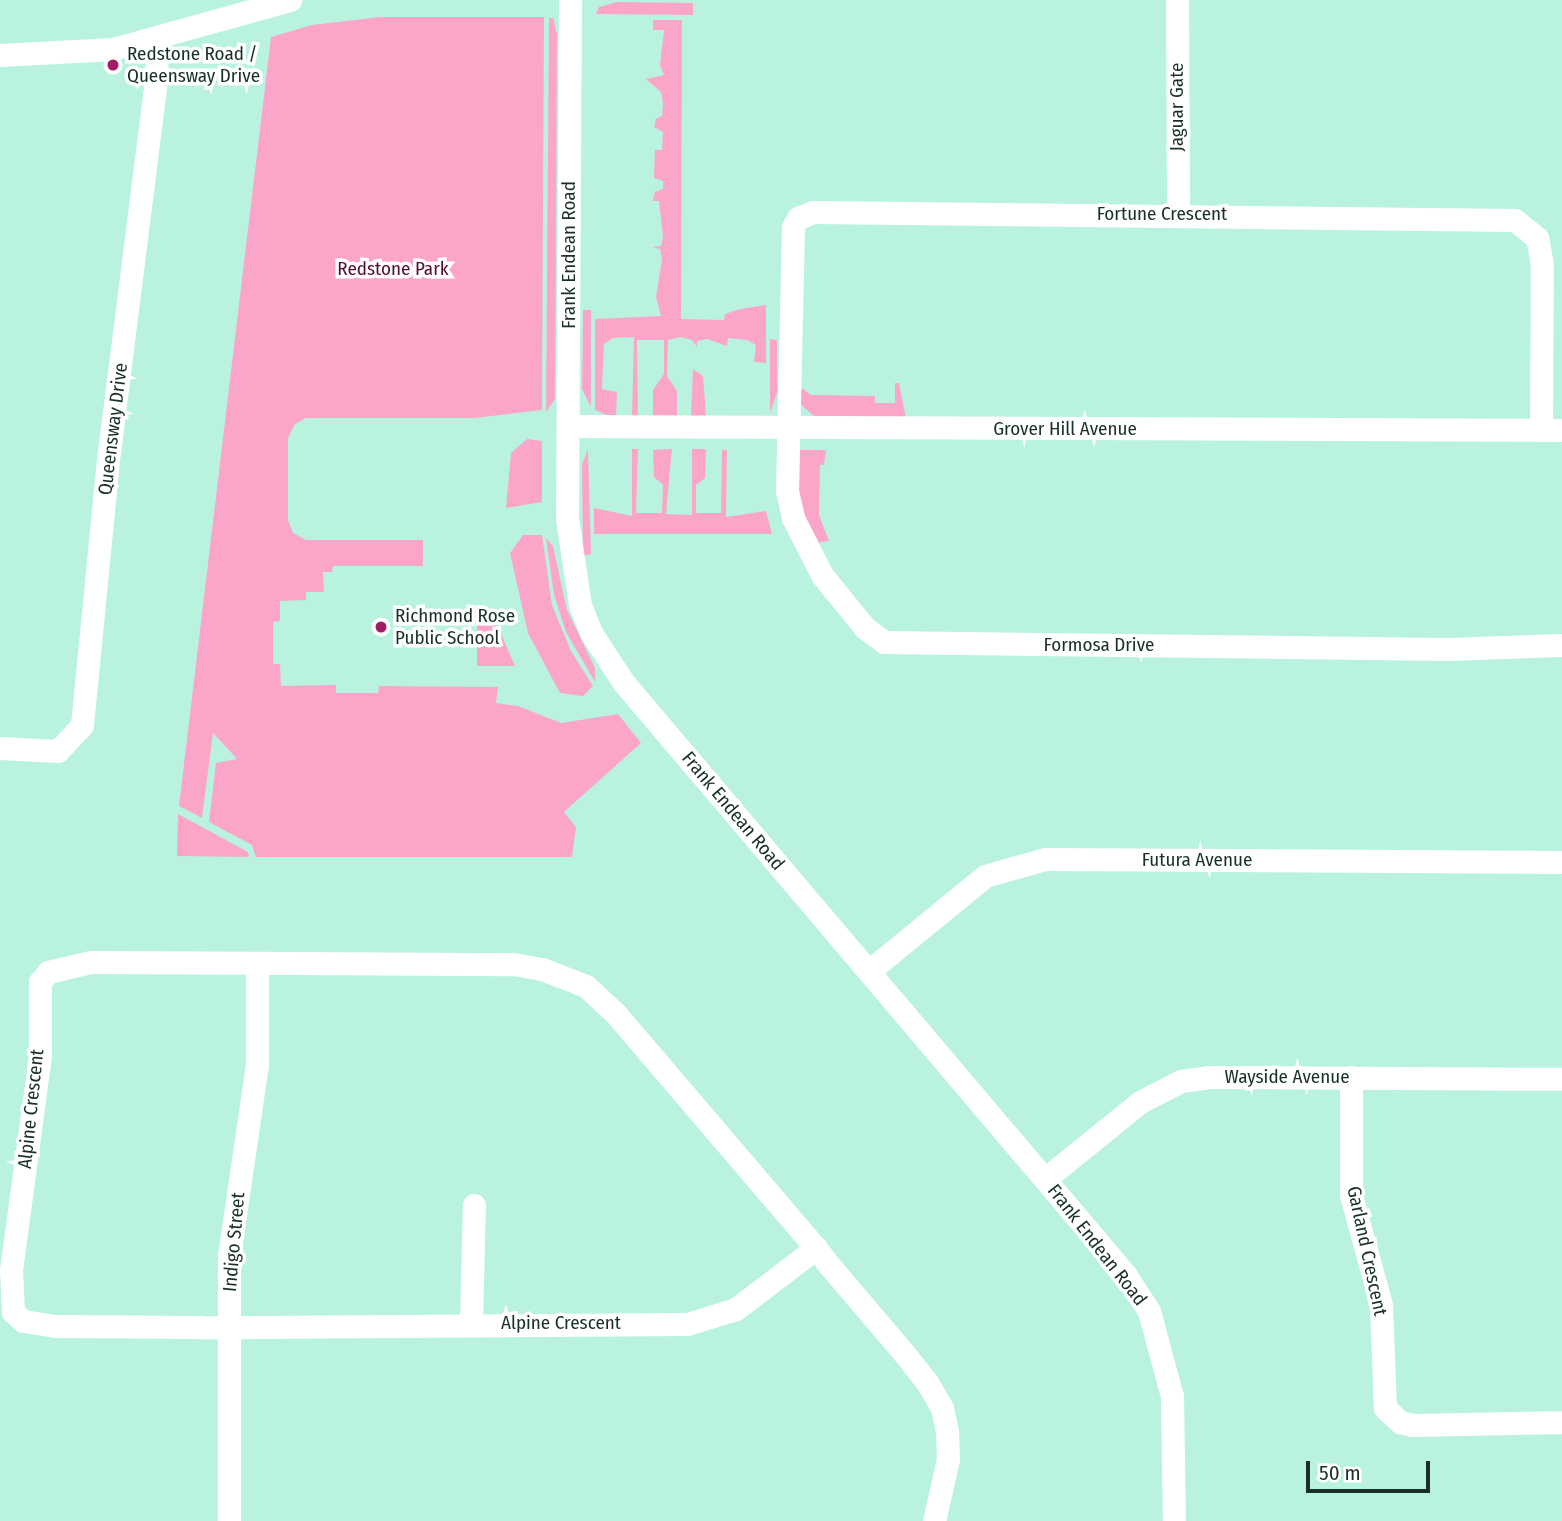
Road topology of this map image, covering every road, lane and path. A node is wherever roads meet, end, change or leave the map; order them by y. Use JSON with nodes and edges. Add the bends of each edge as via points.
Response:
{"nodes":[{"id":1,"x":290,"y":0,"type":"edge"},
{"id":2,"x":570,"y":0,"type":"edge"},
{"id":3,"x":1177,"y":0,"type":"edge"},
{"id":4,"x":155,"y":41,"type":"junction"},
{"id":5,"x":0,"y":55,"type":"edge"},
{"id":6,"x":1178,"y":214,"type":"junction"},
{"id":7,"x":569,"y":426,"type":"junction"},
{"id":8,"x":787,"y":427,"type":"junction"},
{"id":9,"x":1551,"y":430,"type":"edge"},
{"id":10,"x":1562,"y":645,"type":"edge"},
{"id":11,"x":0,"y":748,"type":"edge"},
{"id":12,"x":1562,"y":862,"type":"edge"},
{"id":13,"x":257,"y":964,"type":"junction"},
{"id":14,"x":869,"y":971,"type":"junction"},
{"id":15,"x":1351,"y":1077,"type":"junction"},
{"id":16,"x":1562,"y":1079,"type":"edge"},
{"id":17,"x":1045,"y":1179,"type":"junction"},
{"id":18,"x":474,"y":1205,"type":"dead end"},
{"id":19,"x":816,"y":1248,"type":"junction"},
{"id":20,"x":471,"y":1324,"type":"junction"},
{"id":21,"x":229,"y":1326,"type":"junction"},
{"id":22,"x":1562,"y":1422,"type":"edge"},
{"id":23,"x":229,"y":1521,"type":"edge"},
{"id":24,"x":934,"y":1521,"type":"edge"},
{"id":25,"x":1174,"y":1521,"type":"edge"}],
"edges":[{"from":1,"to":4,"type":"street"},
{"from":2,"to":7,"type":"street","name":"Frank Endean Road"},
{"from":3,"to":6,"type":"street","name":"Jaguar Gate"},
{"from":4,"to":5,"type":"street","via":[[85,53]]},
{"from":4,"to":11,"type":"street","name":"Queensway Drive","via":[[157,73],[109,452],[82,724],[58,751]]},
{"from":6,"to":8,"type":"street","name":"Fortune Crescent","via":[[813,212],[798,218],[790,242]]},
{"from":6,"to":9,"type":"street","name":"Fortune Crescent","via":[[1500,218],[1528,227],[1537,238],[1542,265]]},
{"from":7,"to":8,"type":"street","name":"Grover Hill Avenue"},
{"from":7,"to":14,"type":"street","name":"Frank Endean Road","via":[[569,548],[580,606],[592,634],[625,683]]},
{"from":8,"to":9,"type":"street","name":"Grover Hill Avenue"},
{"from":8,"to":10,"type":"street","name":"Formosa Drive","via":[[785,469],[793,518],[822,575],[865,628],[884,642],[911,646],[1447,649]]},
{"from":12,"to":14,"type":"street","name":"Futura Avenue","via":[[1045,859],[985,876]]},
{"from":13,"to":19,"type":"street","name":"Alpine Crescent","via":[[513,964],[542,969],[586,986],[616,1014]]},
{"from":13,"to":21,"type":"street","name":"Indigo Street","via":[[257,1063],[229,1256]]},
{"from":13,"to":21,"type":"street","name":"Alpine Crescent","via":[[91,962],[48,972],[40,982],[40,1055],[11,1270],[13,1312],[35,1325]]},
{"from":14,"to":17,"type":"street","name":"Frank Endean Road"},
{"from":15,"to":16,"type":"street","name":"Wayside Avenue"},
{"from":15,"to":17,"type":"street","name":"Wayside Avenue","via":[[1181,1081],[1140,1102]]},
{"from":15,"to":22,"type":"street","name":"Garland Crescent","via":[[1351,1195],[1381,1305],[1385,1408],[1400,1422],[1412,1424]]},
{"from":17,"to":25,"type":"street","name":"Frank Endean Road","via":[[1125,1274],[1160,1337],[1172,1396]]},
{"from":18,"to":20,"type":"street"},
{"from":19,"to":20,"type":"street","name":"Alpine Crescent","via":[[736,1309],[687,1324]]},
{"from":19,"to":24,"type":"street","name":"Alpine Crescent","via":[[905,1353],[942,1408],[948,1459]]},
{"from":20,"to":21,"type":"street","name":"Alpine Crescent"},
{"from":21,"to":23,"type":"street","name":"Indigo Street"}]}
